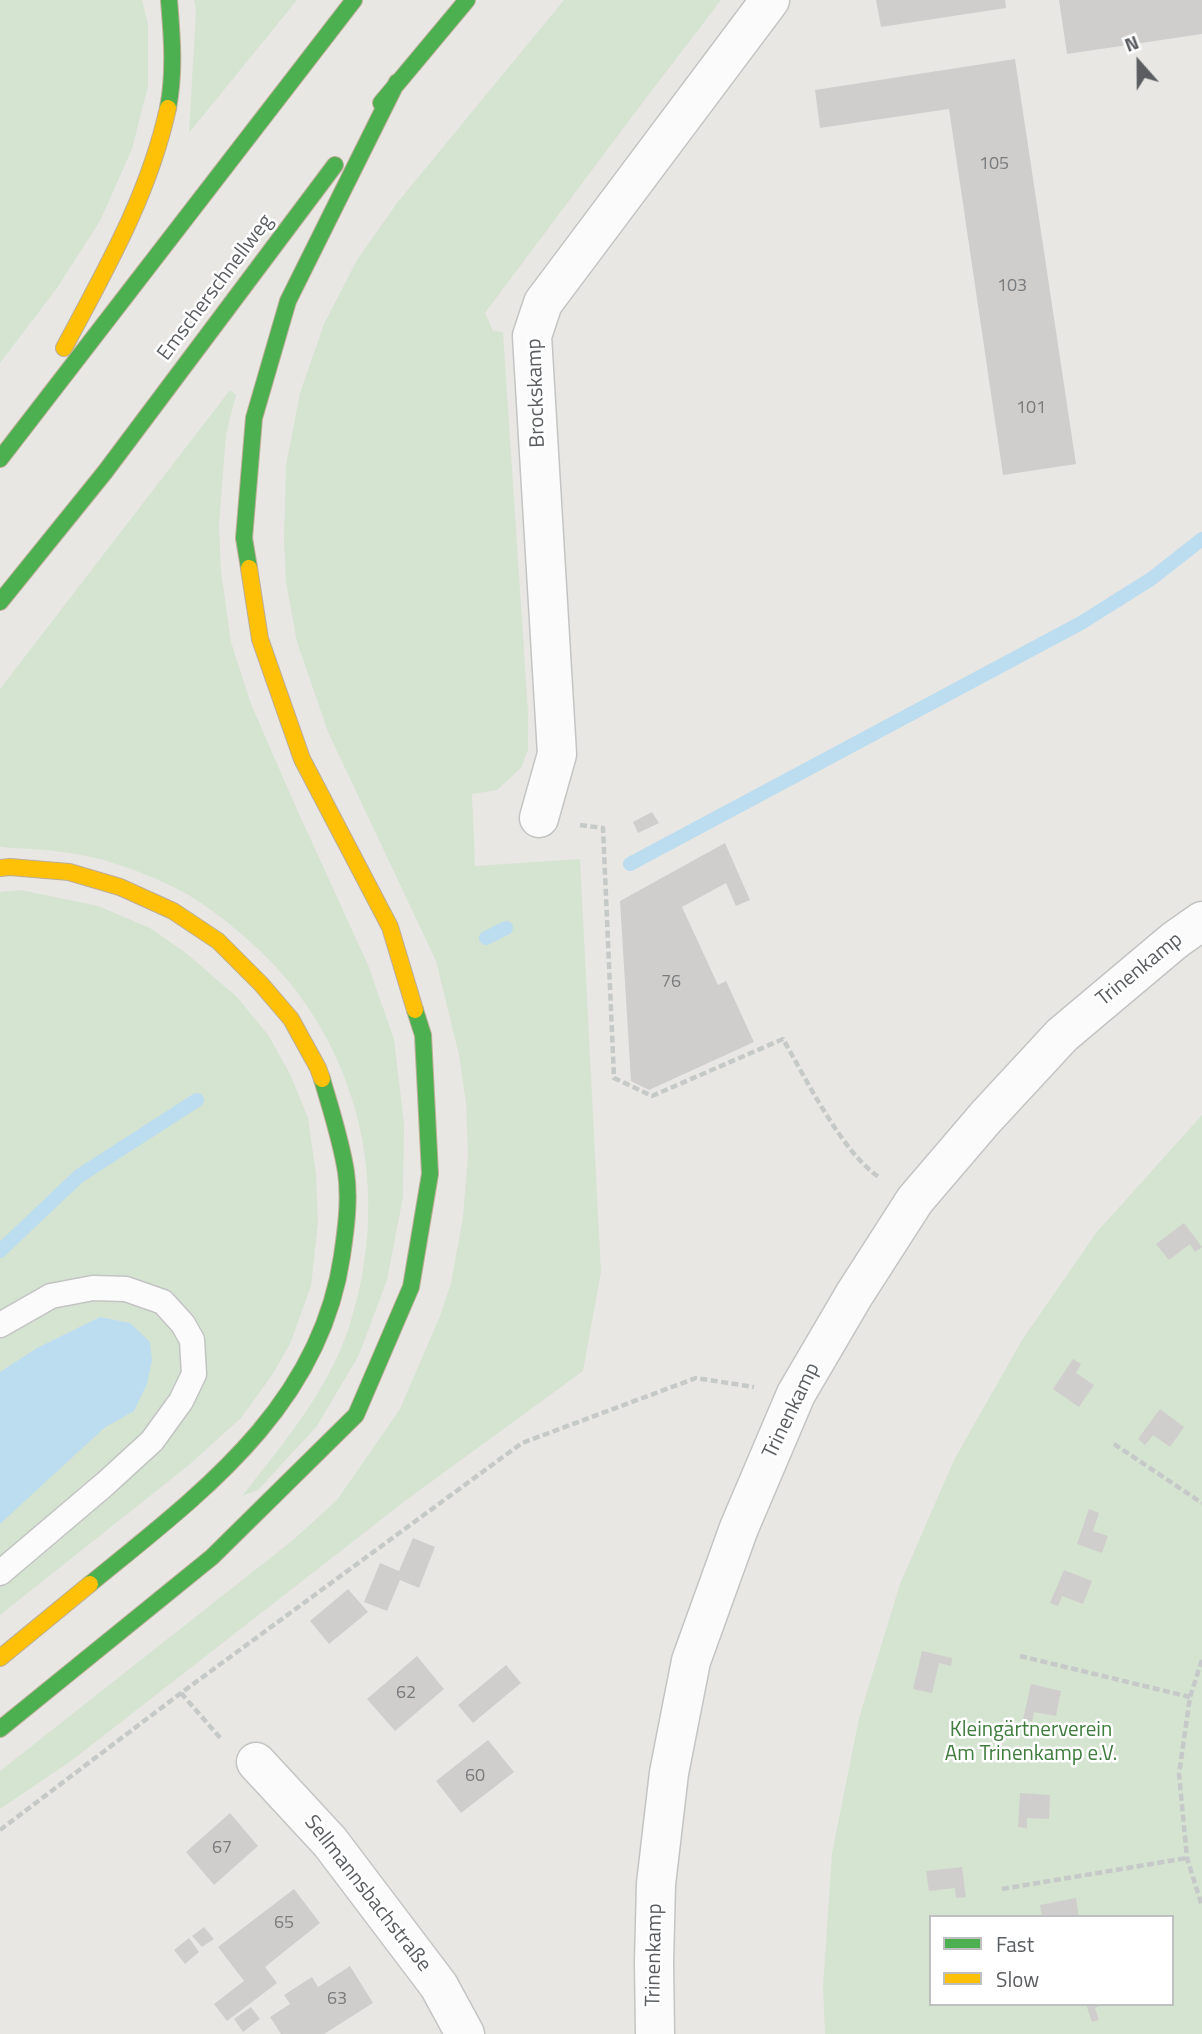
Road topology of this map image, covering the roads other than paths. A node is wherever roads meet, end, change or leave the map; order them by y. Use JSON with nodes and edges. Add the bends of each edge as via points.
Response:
{"nodes":[{"id":1,"x":169,"y":0,"type":"edge"},
{"id":2,"x":354,"y":0,"type":"edge"},
{"id":3,"x":467,"y":0,"type":"edge"},
{"id":4,"x":770,"y":0,"type":"edge"},
{"id":5,"x":397,"y":82,"type":"junction"},
{"id":6,"x":18,"y":436,"type":"junction"},
{"id":7,"x":0,"y":459,"type":"edge"},
{"id":8,"x":0,"y":602,"type":"edge"},
{"id":9,"x":539,"y":818,"type":"road end"},
{"id":10,"x":0,"y":868,"type":"edge"},
{"id":11,"x":1202,"y":921,"type":"edge"},
{"id":12,"x":0,"y":1325,"type":"edge"},
{"id":13,"x":0,"y":1573,"type":"edge"},
{"id":14,"x":0,"y":1658,"type":"edge"},
{"id":15,"x":0,"y":1729,"type":"edge"},
{"id":16,"x":256,"y":1762,"type":"road end"},
{"id":17,"x":465,"y":2034,"type":"edge"},
{"id":18,"x":655,"y":2034,"type":"edge"}],
"edges":[{"from":1,"to":6,"type":"highway","via":[[172,90],[156,161],[141,199]]},
{"from":2,"to":6,"type":"highway"},
{"from":3,"to":5,"type":"highway","name":"Emscherschnellweg"},
{"from":4,"to":9,"type":"street","name":"Brockskamp","via":[[543,303],[532,336],[557,754]]},
{"from":5,"to":8,"type":"highway","name":"Emscherschnellweg","via":[[105,472]]},
{"from":5,"to":15,"type":"highway","via":[[288,301],[254,418],[244,538],[260,639],[302,759],[390,927],[423,1035],[430,1174],[411,1287],[356,1415],[212,1557]]},
{"from":6,"to":7,"type":"highway"},
{"from":10,"to":14,"type":"highway","via":[[69,872],[120,887],[173,911],[218,941],[291,1019],[318,1068],[346,1174],[347,1212],[339,1278],[324,1326],[270,1420],[195,1498]]},
{"from":11,"to":18,"type":"street","name":"Trinenkamp","via":[[1062,1035],[986,1117],[915,1200],[796,1394],[739,1528],[691,1661],[669,1773],[656,1884]]},
{"from":12,"to":13,"type":"lane","via":[[51,1296],[93,1288],[126,1289],[163,1302],[183,1324],[192,1340],[194,1374],[152,1441]]},
{"from":16,"to":17,"type":"street","name":"Sellmannsbachstraße","via":[[330,1842],[439,1986]]}]}
